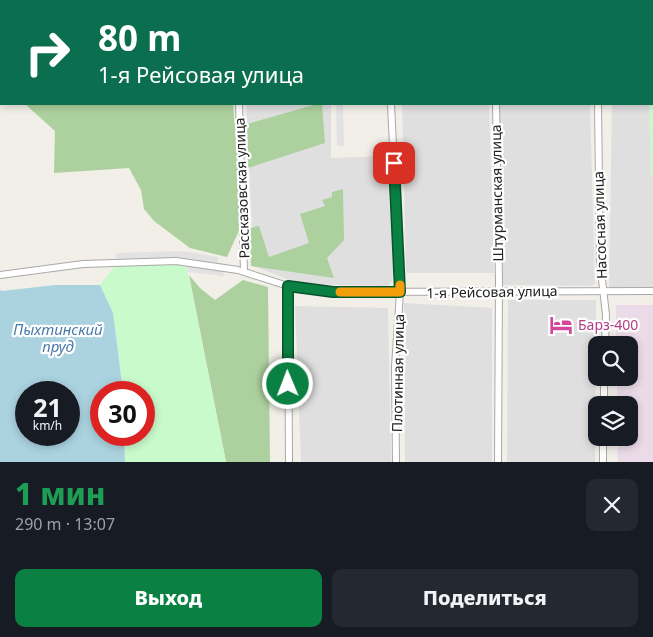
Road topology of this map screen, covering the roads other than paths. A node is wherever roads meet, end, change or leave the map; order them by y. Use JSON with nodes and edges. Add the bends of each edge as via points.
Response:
{"nodes":[{"id":1,"x":239,"y":105,"type":"edge"},
{"id":2,"x":391,"y":105,"type":"edge"},
{"id":3,"x":496,"y":105,"type":"edge"},
{"id":4,"x":598,"y":105,"type":"edge"},
{"id":5,"x":244,"y":271,"type":"junction"},
{"id":6,"x":0,"y":275,"type":"edge"},
{"id":7,"x":288,"y":286,"type":"junction"},
{"id":8,"x":499,"y":291,"type":"junction"},
{"id":9,"x":653,"y":291,"type":"edge"},
{"id":10,"x":400,"y":292,"type":"junction"},
{"id":11,"x":604,"y":292,"type":"junction"},
{"id":12,"x":605,"y":336,"type":"edge"},
{"id":13,"x":603,"y":446,"type":"edge"},
{"id":14,"x":289,"y":462,"type":"edge"},
{"id":15,"x":396,"y":462,"type":"edge"},
{"id":16,"x":498,"y":462,"type":"edge"},
{"id":17,"x":603,"y":462,"type":"edge"}],
"edges":[{"from":1,"to":5,"type":"street","name":"Рассказовская улица"},
{"from":2,"to":10,"type":"street","name":"Плотинная улица"},
{"from":3,"to":8,"type":"street","name":"Штурманская улица"},
{"from":4,"to":11,"type":"street","name":"Насосная улица","via":[[600,262]]},
{"from":5,"to":6,"type":"street","name":"1-я Рейсовая улица","via":[[176,262],[83,264]]},
{"from":5,"to":7,"type":"street","name":"1-я Рейсовая улица"},
{"from":7,"to":10,"type":"street","name":"1-я Рейсовая улица","via":[[333,292]]},
{"from":7,"to":14,"type":"street"},
{"from":8,"to":10,"type":"street","name":"1-я Рейсовая улица"},
{"from":8,"to":11,"type":"street","name":"1-я Рейсовая улица"},
{"from":8,"to":16,"type":"street","name":"Штурманская улица"},
{"from":9,"to":11,"type":"street","name":"1-я Рейсовая улица"},
{"from":10,"to":15,"type":"street","name":"Плотинная улица","via":[[395,367]]},
{"from":11,"to":12,"type":"street","name":"Насосная улица"},
{"from":13,"to":17,"type":"street"}]}
